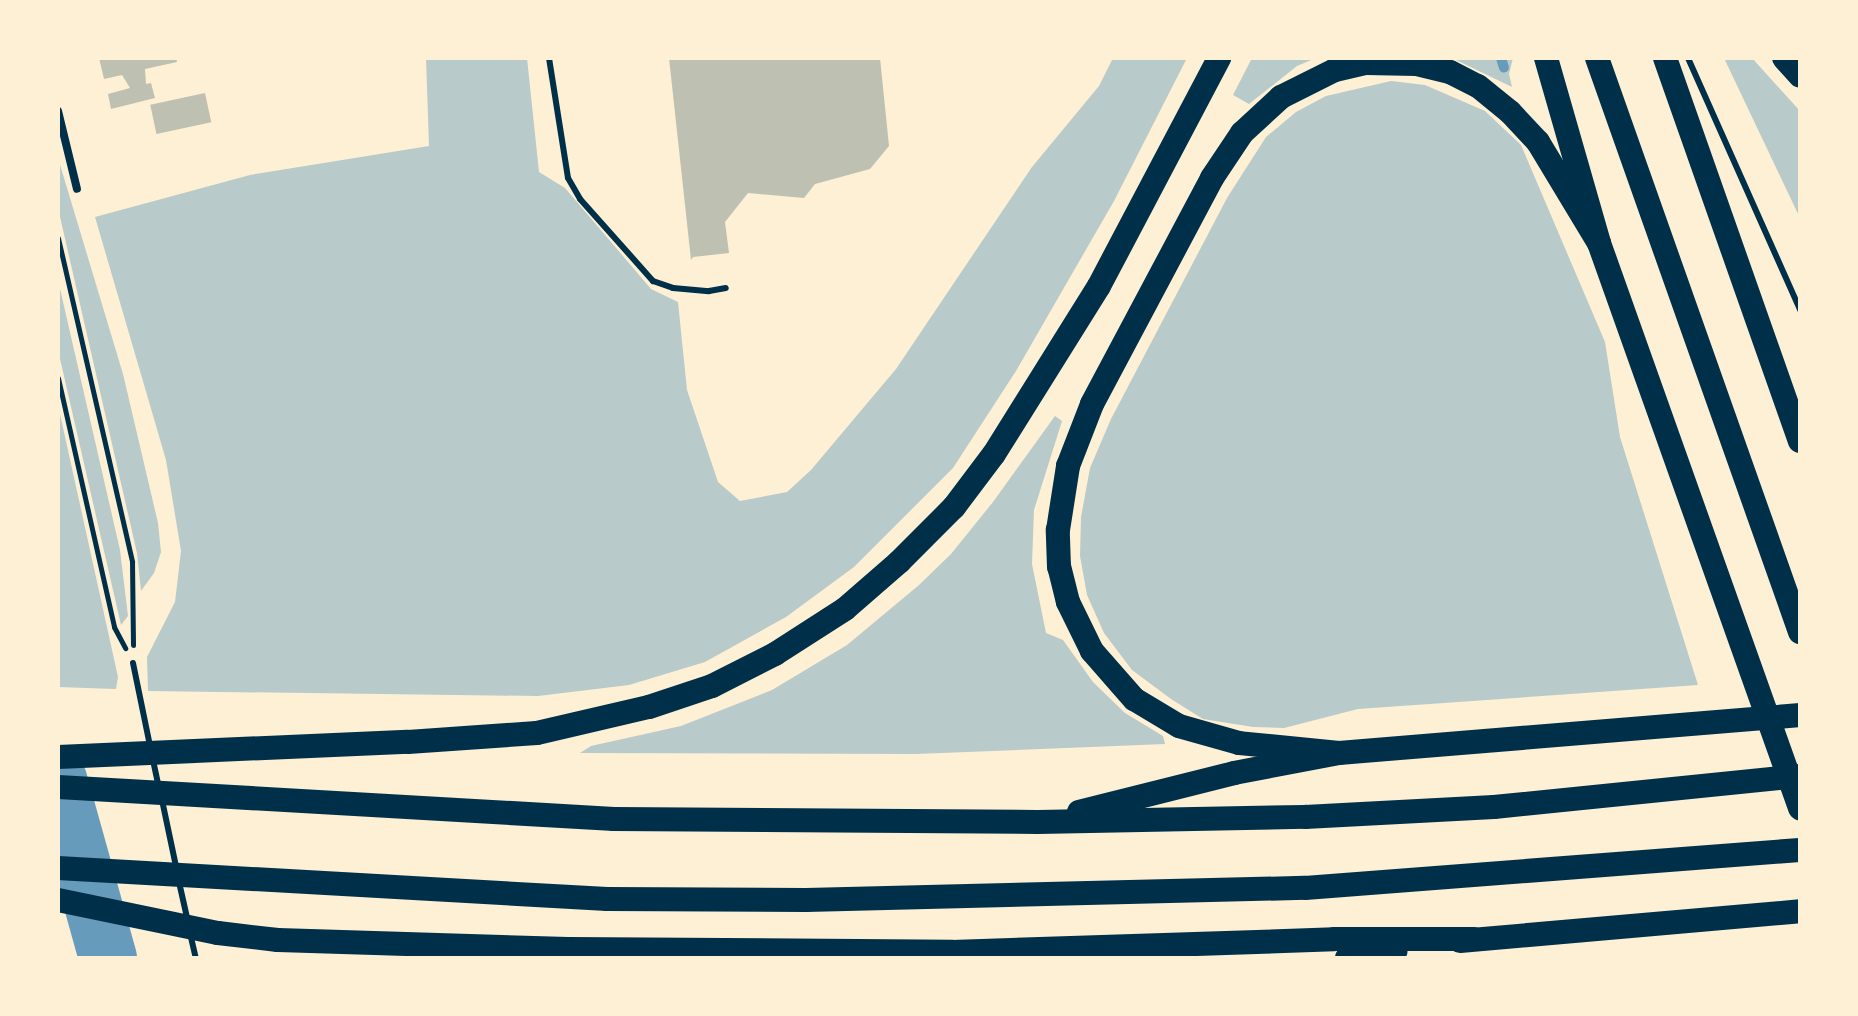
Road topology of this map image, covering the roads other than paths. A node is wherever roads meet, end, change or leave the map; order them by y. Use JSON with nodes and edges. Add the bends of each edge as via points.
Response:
{"nodes":[{"id":1,"x":549,"y":58,"type":"edge"},
{"id":2,"x":1219,"y":58,"type":"edge"},
{"id":3,"x":1546,"y":58,"type":"edge"},
{"id":4,"x":1597,"y":58,"type":"edge"},
{"id":5,"x":1665,"y":58,"type":"edge"},
{"id":6,"x":1688,"y":58,"type":"edge"},
{"id":7,"x":1784,"y":58,"type":"edge"},
{"id":8,"x":1800,"y":76,"type":"edge"},
{"id":9,"x":58,"y":111,"type":"edge"},
{"id":10,"x":77,"y":189,"type":"dead end"},
{"id":11,"x":1599,"y":243,"type":"junction"},
{"id":12,"x":726,"y":288,"type":"dead end"},
{"id":13,"x":1800,"y":310,"type":"edge"},
{"id":14,"x":1800,"y":441,"type":"edge"},
{"id":15,"x":1800,"y":632,"type":"edge"},
{"id":16,"x":133,"y":663,"type":"road end"},
{"id":17,"x":1800,"y":715,"type":"edge"},
{"id":18,"x":1339,"y":753,"type":"junction"},
{"id":19,"x":58,"y":757,"type":"edge"},
{"id":20,"x":1800,"y":776,"type":"edge"},
{"id":21,"x":58,"y":787,"type":"edge"},
{"id":22,"x":1800,"y":808,"type":"edge"},
{"id":23,"x":1038,"y":822,"type":"junction"},
{"id":24,"x":1800,"y":850,"type":"edge"},
{"id":25,"x":58,"y":868,"type":"edge"},
{"id":26,"x":58,"y":900,"type":"edge"},
{"id":27,"x":1797,"y":912,"type":"edge"},
{"id":28,"x":1474,"y":939,"type":"junction"},
{"id":29,"x":305,"y":942,"type":"junction"},
{"id":30,"x":196,"y":958,"type":"edge"},
{"id":31,"x":358,"y":958,"type":"edge"},
{"id":32,"x":1347,"y":958,"type":"edge"}],
"edges":[{"from":1,"to":12,"type":"lane","via":[[568,178],[580,199],[653,281],[673,288]]},
{"from":2,"to":19,"type":"highway","via":[[1099,286],[994,454],[954,507],[845,609],[775,654],[712,686],[551,730],[408,742]]},
{"from":3,"to":11,"type":"highway"},
{"from":4,"to":15,"type":"highway"},
{"from":5,"to":14,"type":"highway"},
{"from":6,"to":13,"type":"lane"},
{"from":7,"to":8,"type":"highway"},
{"from":9,"to":10,"type":"street"},
{"from":11,"to":18,"type":"highway","via":[[1538,142],[1478,86],[1417,64],[1366,63],[1335,70],[1281,97],[1242,133],[1212,178],[1092,404],[1068,466],[1058,530],[1065,594],[1092,651],[1134,699],[1179,726],[1239,743]]},
{"from":11,"to":22,"type":"highway"},
{"from":16,"to":30,"type":"lane"},
{"from":17,"to":18,"type":"highway"},
{"from":18,"to":23,"type":"highway"},
{"from":20,"to":23,"type":"highway","via":[[1494,807]]},
{"from":21,"to":23,"type":"highway","via":[[614,819]]},
{"from":24,"to":25,"type":"highway","via":[[1305,888],[1006,897],[607,899]]},
{"from":26,"to":29,"type":"highway","via":[[218,933]]},
{"from":27,"to":28,"type":"highway"},
{"from":28,"to":29,"type":"highway","via":[[952,952]]},
{"from":28,"to":32,"type":"highway"},
{"from":29,"to":31,"type":"highway"}]}
